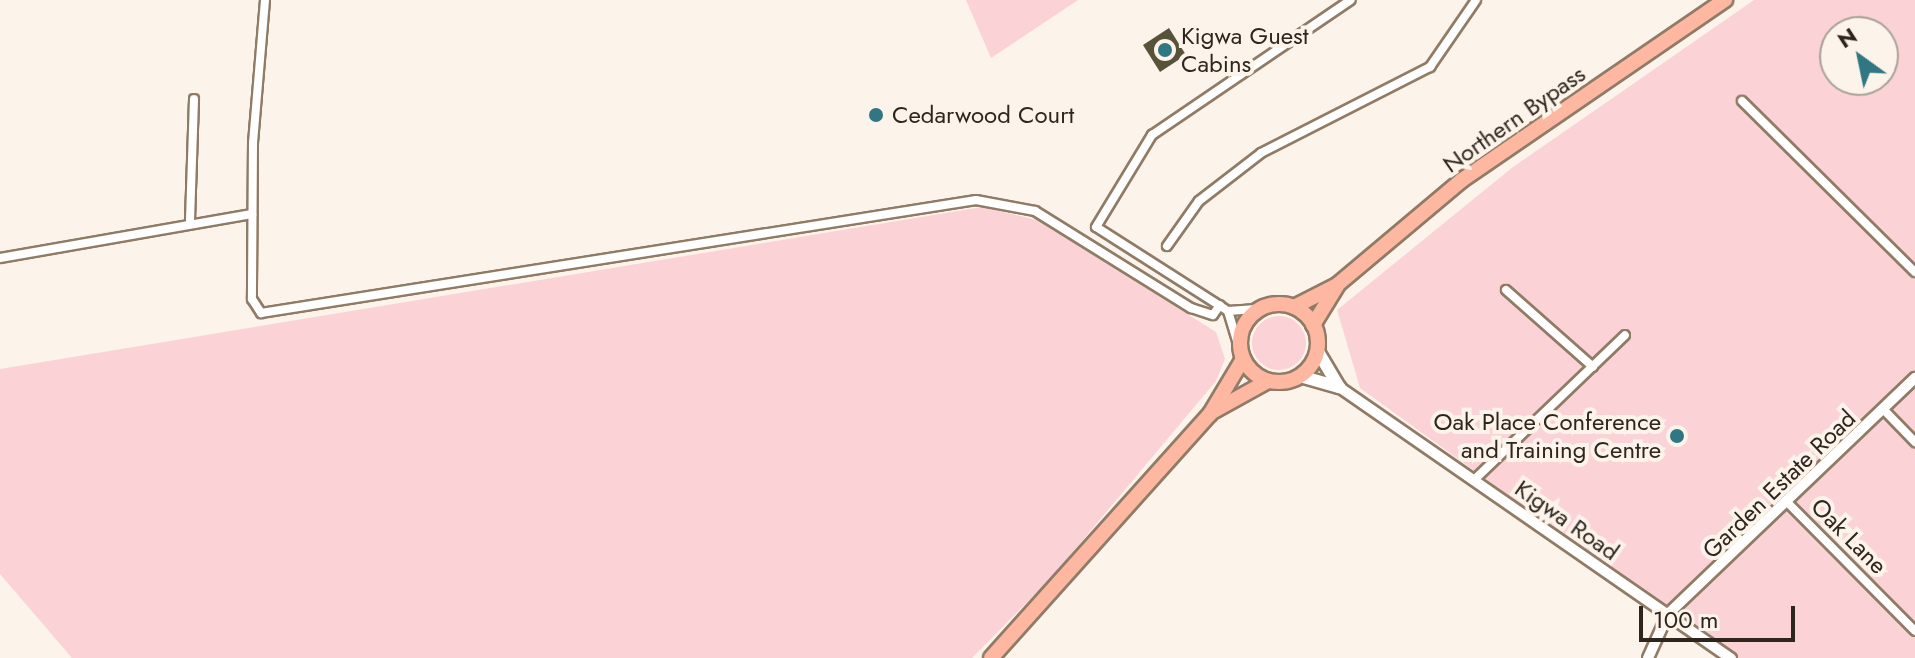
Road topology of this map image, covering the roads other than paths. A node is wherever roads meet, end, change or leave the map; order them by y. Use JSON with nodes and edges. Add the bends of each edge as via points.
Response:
{"nodes":[{"id":1,"x":265,"y":0,"type":"edge"},
{"id":2,"x":1351,"y":0,"type":"edge"},
{"id":3,"x":1476,"y":0,"type":"edge"},
{"id":4,"x":1725,"y":0,"type":"edge"},
{"id":5,"x":194,"y":99,"type":"dead end"},
{"id":6,"x":1742,"y":101,"type":"dead end"},
{"id":7,"x":252,"y":214,"type":"junction"},
{"id":8,"x":190,"y":220,"type":"junction"},
{"id":9,"x":1167,"y":246,"type":"dead end"},
{"id":10,"x":0,"y":258,"type":"edge"},
{"id":11,"x":1915,"y":272,"type":"edge"},
{"id":12,"x":1337,"y":285,"type":"junction"},
{"id":13,"x":1506,"y":290,"type":"dead end"},
{"id":14,"x":1294,"y":307,"type":"junction"},
{"id":15,"x":1224,"y":308,"type":"junction"},
{"id":16,"x":1260,"y":309,"type":"junction"},
{"id":17,"x":1313,"y":325,"type":"junction"},
{"id":18,"x":1625,"y":335,"type":"dead end"},
{"id":19,"x":1317,"y":350,"type":"junction"},
{"id":20,"x":1242,"y":356,"type":"junction"},
{"id":21,"x":1593,"y":367,"type":"junction"},
{"id":22,"x":1300,"y":376,"type":"junction"},
{"id":23,"x":1915,"y":378,"type":"edge"},
{"id":24,"x":1268,"y":381,"type":"junction"},
{"id":25,"x":1339,"y":387,"type":"junction"},
{"id":26,"x":1884,"y":410,"type":"junction"},
{"id":27,"x":1210,"y":414,"type":"junction"},
{"id":28,"x":1915,"y":442,"type":"edge"},
{"id":29,"x":1474,"y":480,"type":"junction"},
{"id":30,"x":1788,"y":503,"type":"junction"},
{"id":31,"x":1668,"y":614,"type":"junction"},
{"id":32,"x":1915,"y":631,"type":"edge"},
{"id":33,"x":991,"y":658,"type":"edge"},
{"id":34,"x":1648,"y":658,"type":"edge"},
{"id":35,"x":1731,"y":658,"type":"edge"}],
"edges":[{"from":1,"to":7,"type":"street"},
{"from":2,"to":15,"type":"street","via":[[1152,135],[1096,227]]},
{"from":3,"to":9,"type":"street","via":[[1430,67],[1261,153],[1199,201]]},
{"from":4,"to":12,"type":"main road","name":"Northern Bypass","via":[[1462,180]]},
{"from":5,"to":8,"type":"street"},
{"from":6,"to":11,"type":"street"},
{"from":7,"to":8,"type":"street"},
{"from":7,"to":15,"type":"street","via":[[252,299],[271,314],[998,199],[1035,211],[1191,308],[1213,315]]},
{"from":8,"to":10,"type":"street"},
{"from":12,"to":14,"type":"main road"},
{"from":12,"to":17,"type":"main road"},
{"from":13,"to":21,"type":"street"},
{"from":14,"to":16,"type":"main road"},
{"from":14,"to":17,"type":"main road"},
{"from":15,"to":16,"type":"street"},
{"from":15,"to":20,"type":"street"},
{"from":16,"to":20,"type":"main road","via":[[1242,331]]},
{"from":17,"to":19,"type":"main road"},
{"from":18,"to":21,"type":"street"},
{"from":19,"to":22,"type":"main road"},
{"from":19,"to":25,"type":"main road"},
{"from":20,"to":24,"type":"main road"},
{"from":20,"to":27,"type":"main road"},
{"from":21,"to":29,"type":"street"},
{"from":22,"to":24,"type":"main road"},
{"from":22,"to":25,"type":"main road"},
{"from":23,"to":26,"type":"street","name":"Garden Estate Road"},
{"from":24,"to":27,"type":"main road"},
{"from":25,"to":29,"type":"street","name":"Kigwa Road"},
{"from":26,"to":28,"type":"street"},
{"from":26,"to":30,"type":"street","name":"Garden Estate Road"},
{"from":27,"to":33,"type":"main road"},
{"from":29,"to":31,"type":"street","name":"Kigwa Road"},
{"from":30,"to":31,"type":"street","name":"Garden Estate Road"},
{"from":30,"to":32,"type":"street","name":"Oak Lane"},
{"from":31,"to":34,"type":"street"},
{"from":31,"to":35,"type":"street","name":"Kigwa Road"}]}
